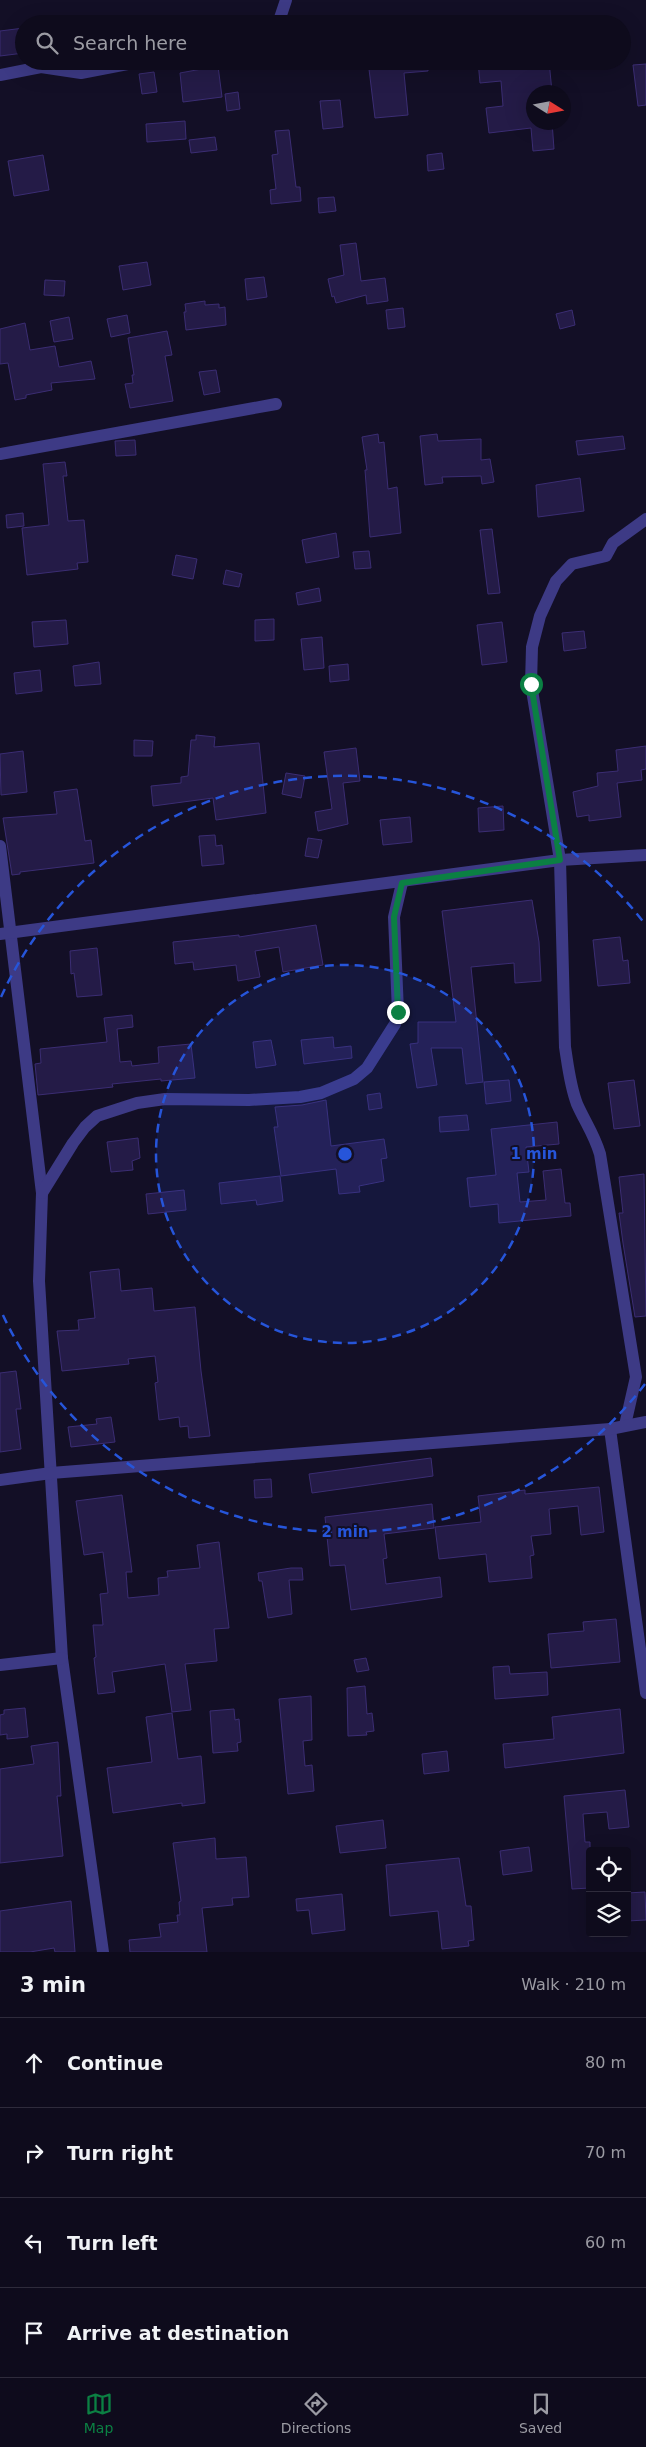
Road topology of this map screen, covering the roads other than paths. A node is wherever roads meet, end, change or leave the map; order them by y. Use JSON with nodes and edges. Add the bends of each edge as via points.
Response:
{"nodes":[{"id":1,"x":286,"y":0,"type":"edge"},
{"id":2,"x":281,"y":15,"type":"edge"},
{"id":3,"x":26,"y":70,"type":"edge"},
{"id":4,"x":61,"y":70,"type":"edge"},
{"id":5,"x":96,"y":70,"type":"edge"},
{"id":6,"x":0,"y":75,"type":"edge"},
{"id":7,"x":276,"y":404,"type":"dead end"},
{"id":8,"x":0,"y":454,"type":"edge"},
{"id":9,"x":646,"y":519,"type":"edge"},
{"id":10,"x":0,"y":846,"type":"edge"},
{"id":11,"x":646,"y":855,"type":"edge"},
{"id":12,"x":560,"y":860,"type":"junction"},
{"id":13,"x":402,"y":883,"type":"junction"},
{"id":14,"x":5,"y":933,"type":"edge"},
{"id":15,"x":42,"y":1193,"type":"junction"},
{"id":16,"x":646,"y":1422,"type":"edge"},
{"id":17,"x":625,"y":1425,"type":"junction"},
{"id":18,"x":610,"y":1430,"type":"junction"},
{"id":19,"x":51,"y":1473,"type":"junction"},
{"id":20,"x":0,"y":1480,"type":"edge"},
{"id":21,"x":62,"y":1658,"type":"junction"},
{"id":22,"x":0,"y":1665,"type":"edge"},
{"id":23,"x":646,"y":1693,"type":"edge"},
{"id":24,"x":103,"y":1952,"type":"edge"}],
"edges":[{"from":1,"to":2,"type":"street"},
{"from":3,"to":6,"type":"street"},
{"from":4,"to":5,"type":"street","via":[[81,73]]},
{"from":7,"to":8,"type":"street"},
{"from":9,"to":12,"type":"street","via":[[613,543],[606,556],[572,564],[556,581],[540,616],[532,647],[531,684]]},
{"from":10,"to":14,"type":"street"},
{"from":11,"to":12,"type":"street"},
{"from":12,"to":13,"type":"street"},
{"from":12,"to":17,"type":"street","via":[[565,1047],[569,1076],[577,1104],[592,1130],[600,1154],[636,1377]]},
{"from":13,"to":14,"type":"street"},
{"from":13,"to":15,"type":"street","via":[[394,917],[398,1012],[395,1024],[367,1068],[354,1079],[321,1093],[300,1097],[213,1101],[165,1099],[137,1103],[97,1116],[73,1143]]},
{"from":14,"to":15,"type":"street"},
{"from":15,"to":19,"type":"street","via":[[39,1281]]},
{"from":16,"to":17,"type":"street"},
{"from":17,"to":18,"type":"street"},
{"from":18,"to":19,"type":"street"},
{"from":18,"to":23,"type":"street"},
{"from":19,"to":20,"type":"street"},
{"from":19,"to":21,"type":"street"},
{"from":21,"to":22,"type":"street"},
{"from":21,"to":24,"type":"street"}]}
